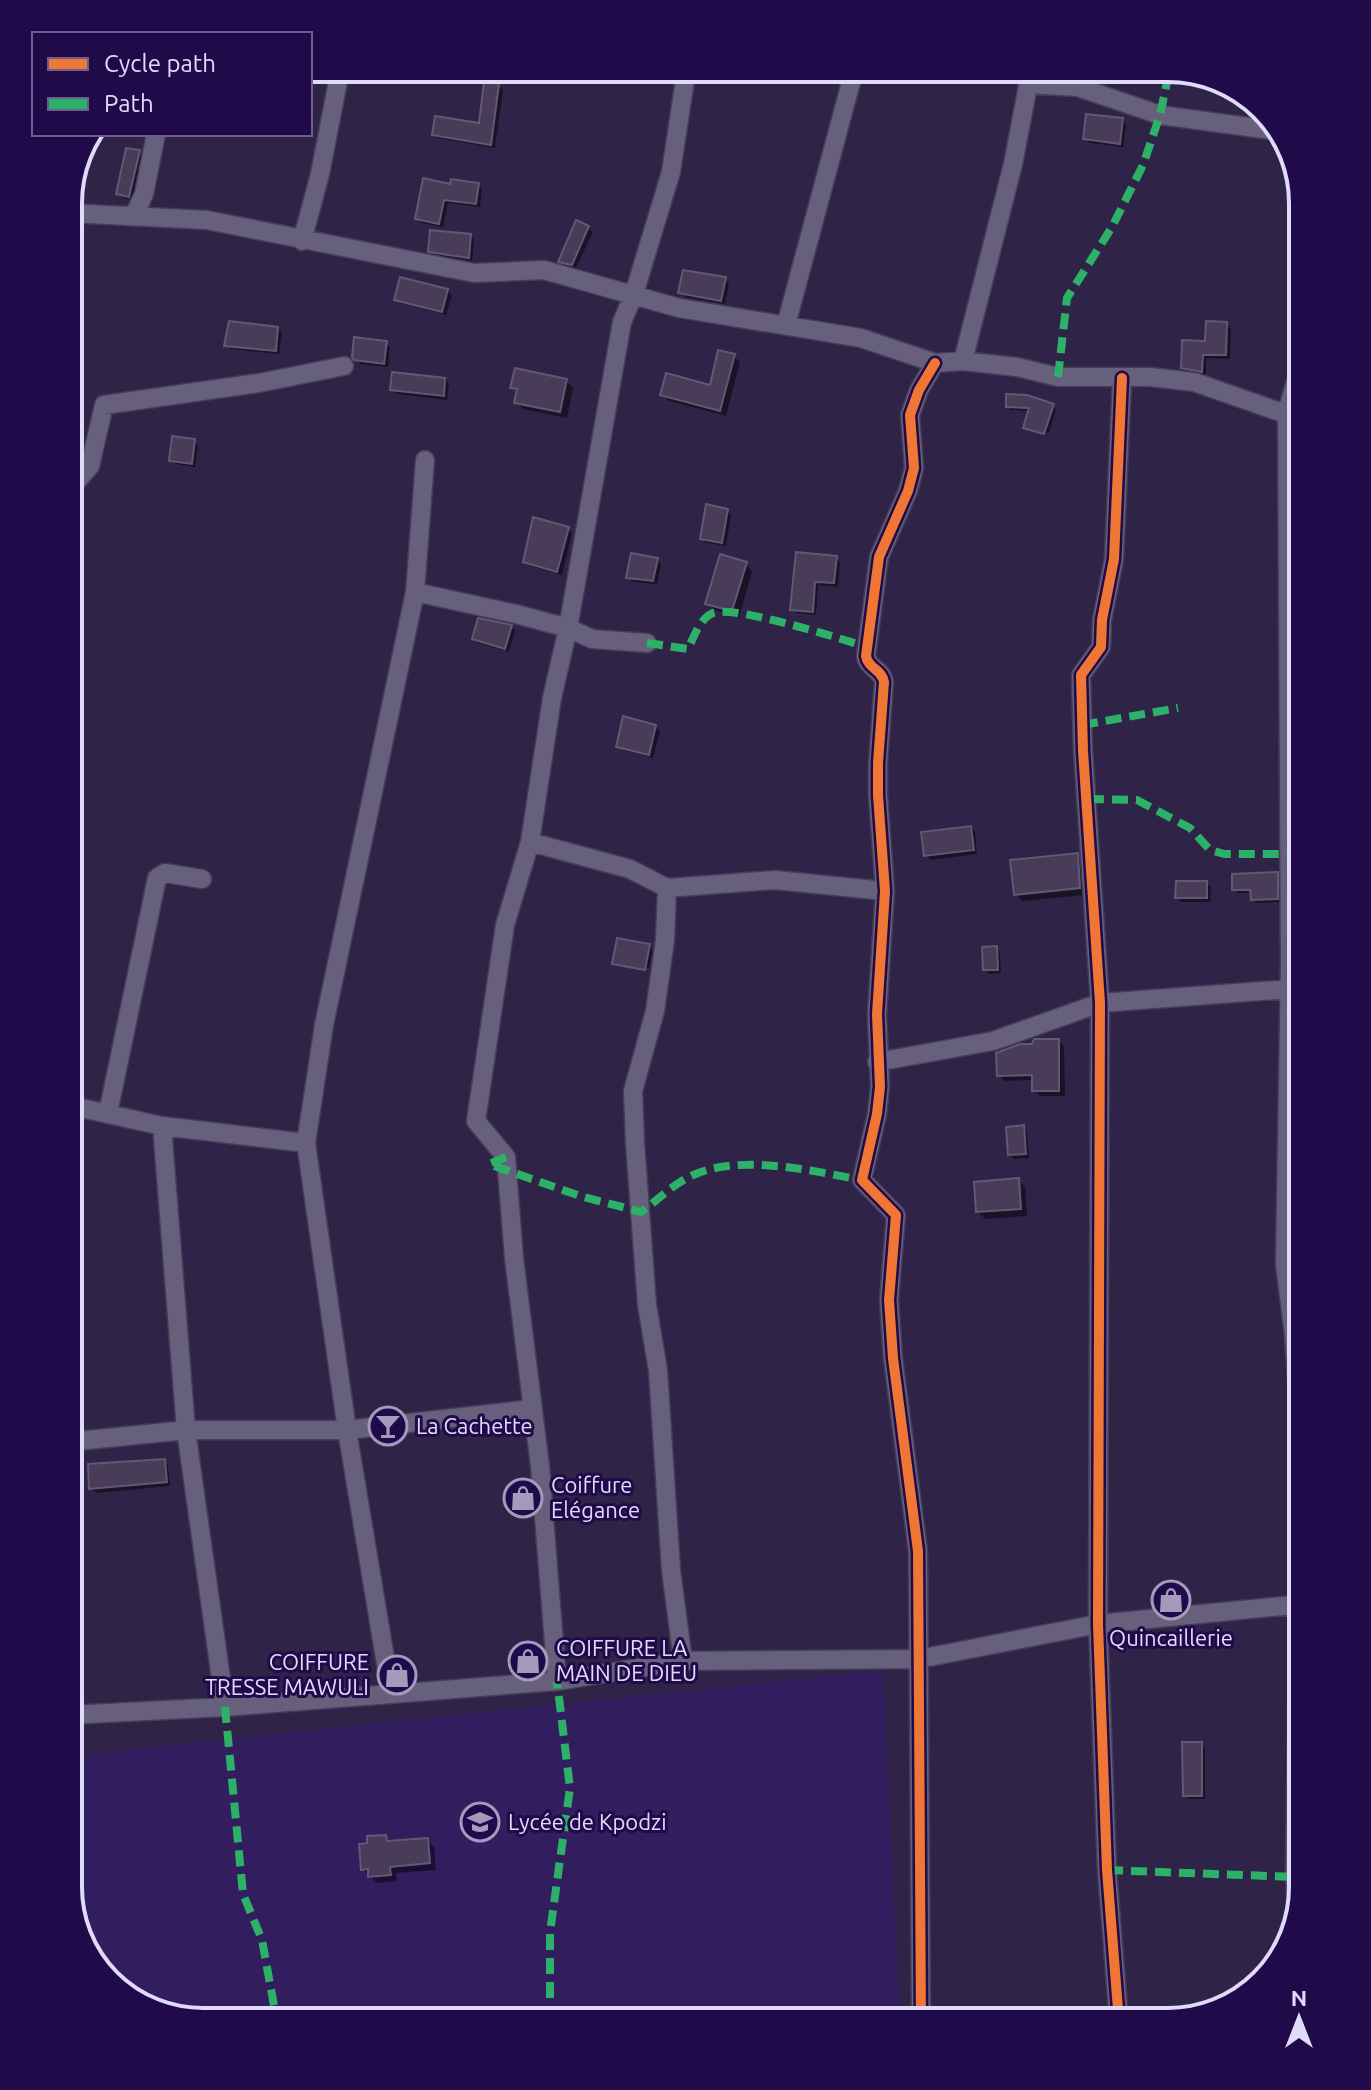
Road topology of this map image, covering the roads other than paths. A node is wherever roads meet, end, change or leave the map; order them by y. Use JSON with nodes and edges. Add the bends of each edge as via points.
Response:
{"nodes":[{"id":1,"x":338,"y":82,"type":"edge"},
{"id":2,"x":685,"y":82,"type":"edge"},
{"id":3,"x":851,"y":82,"type":"edge"},
{"id":4,"x":1029,"y":82,"type":"edge"},
{"id":5,"x":1054,"y":82,"type":"edge"},
{"id":6,"x":1263,"y":129,"type":"edge"},
{"id":7,"x":156,"y":136,"type":"edge"},
{"id":8,"x":82,"y":214,"type":"edge"},
{"id":9,"x":134,"y":216,"type":"junction"},
{"id":10,"x":302,"y":241,"type":"junction"},
{"id":11,"x":634,"y":294,"type":"junction"},
{"id":12,"x":786,"y":325,"type":"junction"},
{"id":13,"x":963,"y":361,"type":"junction"},
{"id":14,"x":935,"y":363,"type":"junction"},
{"id":15,"x":344,"y":366,"type":"dead end"},
{"id":16,"x":1122,"y":378,"type":"junction"},
{"id":17,"x":1289,"y":414,"type":"edge"},
{"id":18,"x":425,"y":460,"type":"dead end"},
{"id":19,"x":82,"y":475,"type":"edge"},
{"id":20,"x":415,"y":592,"type":"junction"},
{"id":21,"x":568,"y":628,"type":"junction"},
{"id":22,"x":647,"y":643,"type":"dead end"},
{"id":23,"x":530,"y":842,"type":"junction"},
{"id":24,"x":202,"y":879,"type":"dead end"},
{"id":25,"x":667,"y":888,"type":"junction"},
{"id":26,"x":885,"y":891,"type":"junction"},
{"id":27,"x":1289,"y":989,"type":"edge"},
{"id":28,"x":1100,"y":1003,"type":"junction"},
{"id":29,"x":1289,"y":1039,"type":"edge"},
{"id":30,"x":877,"y":1062,"type":"junction"},
{"id":31,"x":1289,"y":1083,"type":"edge"},
{"id":32,"x":1289,"y":1083,"type":"edge"},
{"id":33,"x":82,"y":1108,"type":"edge"},
{"id":34,"x":108,"y":1113,"type":"junction"},
{"id":35,"x":162,"y":1126,"type":"junction"},
{"id":36,"x":306,"y":1143,"type":"junction"},
{"id":37,"x":1289,"y":1296,"type":"edge"},
{"id":38,"x":532,"y":1409,"type":"junction"},
{"id":39,"x":186,"y":1430,"type":"junction"},
{"id":40,"x":347,"y":1430,"type":"junction"},
{"id":41,"x":82,"y":1441,"type":"edge"},
{"id":42,"x":1289,"y":1605,"type":"edge"},
{"id":43,"x":1098,"y":1624,"type":"junction"},
{"id":44,"x":919,"y":1659,"type":"junction"},
{"id":45,"x":683,"y":1661,"type":"junction"},
{"id":46,"x":557,"y":1681,"type":"junction"},
{"id":47,"x":391,"y":1694,"type":"junction"},
{"id":48,"x":225,"y":1707,"type":"junction"},
{"id":49,"x":82,"y":1714,"type":"edge"},
{"id":50,"x":921,"y":2008,"type":"edge"},
{"id":51,"x":1118,"y":2008,"type":"edge"}],
"edges":[{"from":1,"to":10,"type":"street"},
{"from":2,"to":11,"type":"street","via":[[671,172]]},
{"from":3,"to":12,"type":"street"},
{"from":4,"to":13,"type":"street"},
{"from":5,"to":6,"type":"street","via":[[1160,115]]},
{"from":7,"to":9,"type":"street"},
{"from":8,"to":9,"type":"street"},
{"from":9,"to":10,"type":"street","via":[[207,220]]},
{"from":10,"to":11,"type":"street","via":[[474,273],[544,270]]},
{"from":11,"to":12,"type":"street","via":[[679,308]]},
{"from":11,"to":21,"type":"street","via":[[622,322]]},
{"from":12,"to":14,"type":"street","via":[[861,338]]},
{"from":13,"to":14,"type":"street"},
{"from":13,"to":16,"type":"street","via":[[1058,377]]},
{"from":14,"to":26,"type":"street","via":[[910,415],[914,468],[879,557],[866,656],[884,682],[878,795]]},
{"from":15,"to":19,"type":"street","via":[[104,405],[90,466]]},
{"from":16,"to":17,"type":"street","via":[[1194,382]]},
{"from":16,"to":28,"type":"street","via":[[1114,559],[1101,647],[1081,675]]},
{"from":18,"to":20,"type":"street"},
{"from":20,"to":21,"type":"street"},
{"from":20,"to":36,"type":"street","via":[[324,1025]]},
{"from":21,"to":22,"type":"street","via":[[592,639]]},
{"from":21,"to":23,"type":"street"},
{"from":23,"to":25,"type":"street","via":[[630,869]]},
{"from":23,"to":38,"type":"street","via":[[505,925],[476,1121],[506,1157]]},
{"from":24,"to":34,"type":"street","via":[[165,873],[157,878]]},
{"from":25,"to":26,"type":"street","via":[[775,880]]},
{"from":25,"to":45,"type":"street","via":[[655,1011],[633,1091],[647,1305],[658,1370],[671,1570]]},
{"from":26,"to":30,"type":"street"},
{"from":27,"to":28,"type":"street"},
{"from":28,"to":30,"type":"street","via":[[993,1041]]},
{"from":28,"to":43,"type":"street"},
{"from":29,"to":31,"type":"street"},
{"from":30,"to":44,"type":"street","via":[[877,1114],[862,1180],[896,1215],[889,1300],[918,1551]]},
{"from":32,"to":37,"type":"street","via":[[1284,1191]]},
{"from":33,"to":34,"type":"street"},
{"from":34,"to":35,"type":"street"},
{"from":35,"to":36,"type":"street"},
{"from":35,"to":39,"type":"street"},
{"from":36,"to":40,"type":"street"},
{"from":38,"to":40,"type":"street"},
{"from":38,"to":46,"type":"street"},
{"from":39,"to":40,"type":"street"},
{"from":39,"to":41,"type":"street"},
{"from":39,"to":48,"type":"street"},
{"from":40,"to":47,"type":"street"},
{"from":42,"to":43,"type":"street"},
{"from":43,"to":44,"type":"street"},
{"from":43,"to":51,"type":"street"},
{"from":44,"to":45,"type":"street"},
{"from":44,"to":50,"type":"street"},
{"from":45,"to":46,"type":"street"},
{"from":46,"to":47,"type":"street"},
{"from":47,"to":48,"type":"street"},
{"from":48,"to":49,"type":"street"}]}
